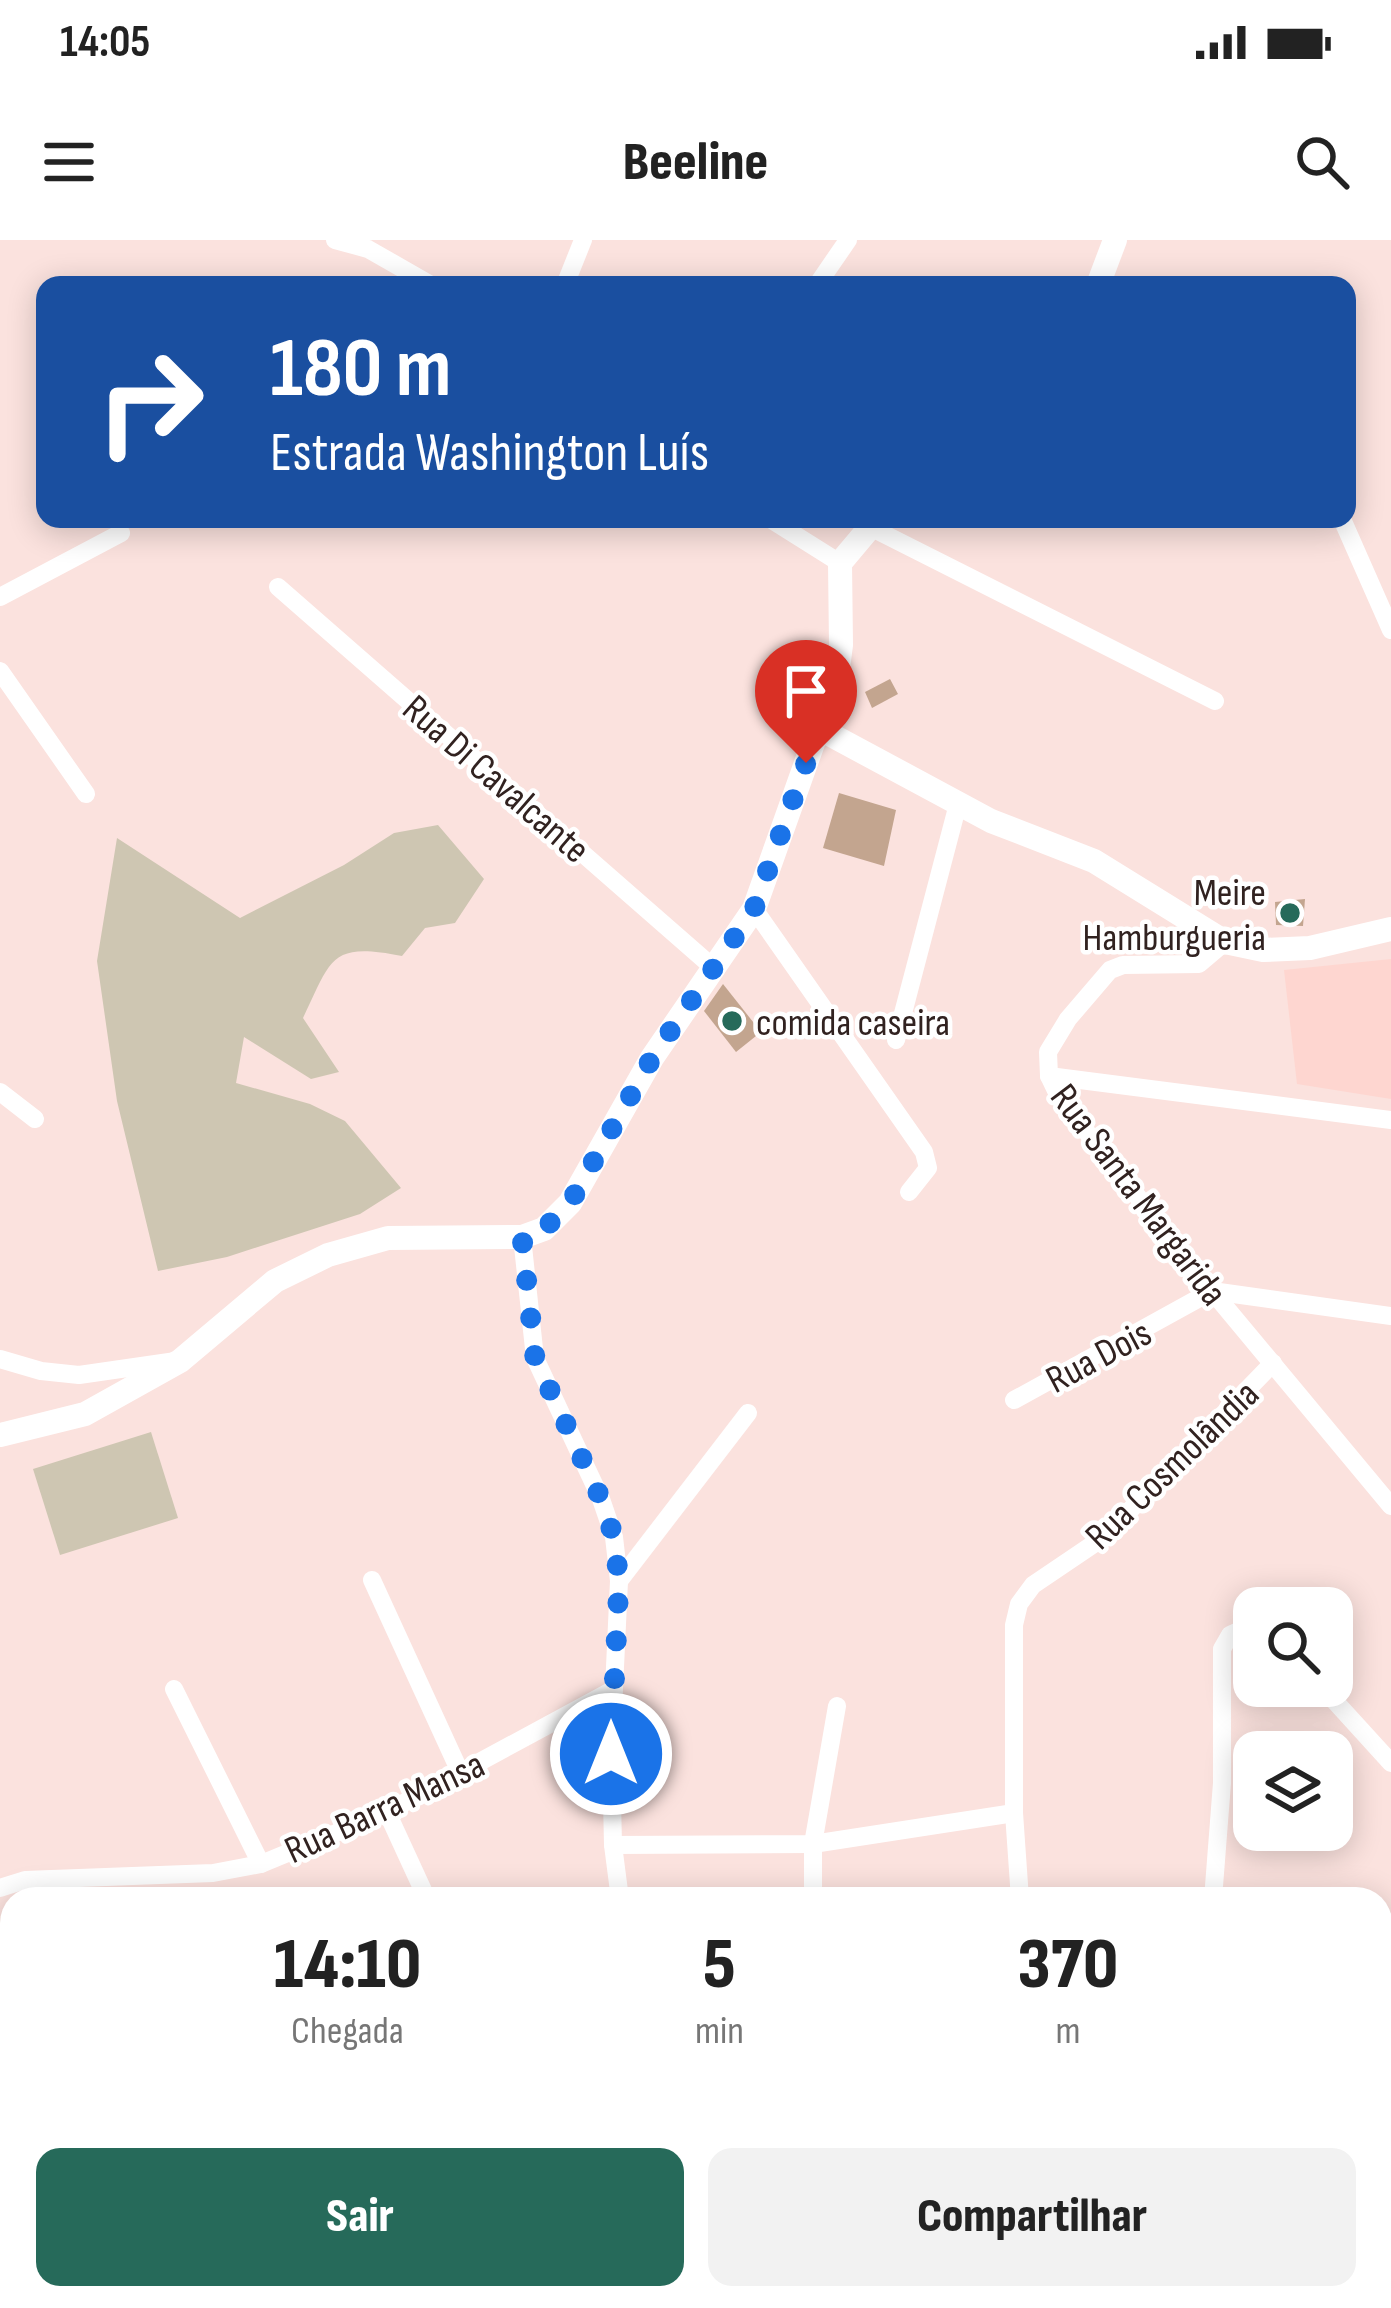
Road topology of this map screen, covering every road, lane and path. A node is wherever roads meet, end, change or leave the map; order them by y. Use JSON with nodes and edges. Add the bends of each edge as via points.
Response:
{"nodes":[{"id":1,"x":335,"y":240,"type":"edge"},
{"id":2,"x":583,"y":240,"type":"edge"},
{"id":3,"x":848,"y":240,"type":"edge"},
{"id":4,"x":1115,"y":240,"type":"edge"},
{"id":5,"x":414,"y":276,"type":"edge"},
{"id":6,"x":569,"y":276,"type":"edge"},
{"id":7,"x":823,"y":276,"type":"edge"},
{"id":8,"x":1101,"y":276,"type":"edge"},
{"id":9,"x":794,"y":528,"type":"edge"},
{"id":10,"x":870,"y":528,"type":"edge"},
{"id":11,"x":884,"y":528,"type":"edge"},
{"id":12,"x":1346,"y":528,"type":"edge"},
{"id":13,"x":121,"y":533,"type":"dead end"},
{"id":14,"x":840,"y":563,"type":"junction"},
{"id":15,"x":278,"y":587,"type":"dead end"},
{"id":16,"x":0,"y":597,"type":"edge"},
{"id":17,"x":1391,"y":630,"type":"edge"},
{"id":18,"x":0,"y":671,"type":"edge"},
{"id":19,"x":1215,"y":701,"type":"dead end"},
{"id":20,"x":820,"y":729,"type":"junction"},
{"id":21,"x":86,"y":794,"type":"dead end"},
{"id":22,"x":958,"y":804,"type":"junction"},
{"id":23,"x":754,"y":909,"type":"junction"},
{"id":24,"x":1391,"y":929,"type":"edge"},
{"id":25,"x":1225,"y":942,"type":"junction"},
{"id":26,"x":716,"y":970,"type":"junction"},
{"id":27,"x":896,"y":1040,"type":"dead end"},
{"id":28,"x":1049,"y":1076,"type":"junction"},
{"id":29,"x":0,"y":1092,"type":"edge"},
{"id":30,"x":35,"y":1119,"type":"dead end"},
{"id":31,"x":1391,"y":1120,"type":"edge"},
{"id":32,"x":909,"y":1192,"type":"dead end"},
{"id":33,"x":522,"y":1237,"type":"junction"},
{"id":34,"x":1212,"y":1291,"type":"junction"},
{"id":35,"x":1391,"y":1316,"type":"edge"},
{"id":36,"x":0,"y":1359,"type":"edge"},
{"id":37,"x":180,"y":1361,"type":"junction"},
{"id":38,"x":1273,"y":1363,"type":"junction"},
{"id":39,"x":1013,"y":1400,"type":"dead end"},
{"id":40,"x":748,"y":1413,"type":"dead end"},
{"id":41,"x":0,"y":1435,"type":"edge"},
{"id":42,"x":1391,"y":1506,"type":"edge"},
{"id":43,"x":372,"y":1580,"type":"dead end"},
{"id":44,"x":619,"y":1581,"type":"junction"},
{"id":45,"x":1233,"y":1634,"type":"edge"},
{"id":46,"x":174,"y":1689,"type":"dead end"},
{"id":47,"x":611,"y":1691,"type":"junction"},
{"id":48,"x":836,"y":1706,"type":"dead end"},
{"id":49,"x":1340,"y":1707,"type":"edge"},
{"id":50,"x":1391,"y":1763,"type":"edge"},
{"id":51,"x":460,"y":1772,"type":"junction"},
{"id":52,"x":387,"y":1812,"type":"junction"},
{"id":53,"x":1014,"y":1814,"type":"junction"},
{"id":54,"x":813,"y":1844,"type":"junction"},
{"id":55,"x":613,"y":1845,"type":"junction"},
{"id":56,"x":261,"y":1864,"type":"junction"},
{"id":57,"x":3,"y":1887,"type":"edge"},
{"id":58,"x":421,"y":1887,"type":"edge"},
{"id":59,"x":618,"y":1887,"type":"edge"},
{"id":60,"x":813,"y":1887,"type":"edge"},
{"id":61,"x":1019,"y":1887,"type":"edge"},
{"id":62,"x":1215,"y":1887,"type":"edge"}],
"edges":[{"from":1,"to":5,"type":"street"},
{"from":2,"to":6,"type":"street"},
{"from":3,"to":7,"type":"street"},
{"from":4,"to":8,"type":"street"},
{"from":9,"to":14,"type":"street"},
{"from":10,"to":14,"type":"street"},
{"from":11,"to":19,"type":"street"},
{"from":12,"to":17,"type":"street"},
{"from":13,"to":16,"type":"street"},
{"from":14,"to":20,"type":"street","via":[[842,645]]},
{"from":15,"to":26,"type":"street","name":"Rua Di Cavalcante"},
{"from":18,"to":21,"type":"street"},
{"from":20,"to":22,"type":"street"},
{"from":20,"to":23,"type":"street"},
{"from":22,"to":25,"type":"street","via":[[1094,861]]},
{"from":22,"to":27,"type":"street"},
{"from":23,"to":26,"type":"street"},
{"from":23,"to":32,"type":"street","via":[[924,1152],[928,1168]]},
{"from":24,"to":25,"type":"street","via":[[1310,949]]},
{"from":25,"to":28,"type":"street","name":"Rua Santa Margarida","via":[[1199,964],[1109,970],[1048,1052]]},
{"from":26,"to":33,"type":"street","via":[[652,1058],[570,1203],[544,1229]]},
{"from":28,"to":31,"type":"street"},
{"from":28,"to":34,"type":"street","name":"Rua Santa Margarida"},
{"from":29,"to":30,"type":"street"},
{"from":33,"to":37,"type":"street","via":[[388,1238],[328,1255],[275,1281]]},
{"from":33,"to":44,"type":"street","via":[[535,1358],[601,1499]]},
{"from":34,"to":35,"type":"street"},
{"from":34,"to":38,"type":"street","name":"Rua Santa Margarida"},
{"from":34,"to":39,"type":"street","name":"Rua Dois"},
{"from":36,"to":37,"type":"street","via":[[79,1375]]},
{"from":37,"to":41,"type":"street","via":[[85,1414]]},
{"from":38,"to":42,"type":"street","name":"Rua Santa Margarida"},
{"from":38,"to":53,"type":"street","name":"Rua Cosmolândia","via":[[1147,1497],[1019,1604]]},
{"from":40,"to":44,"type":"street"},
{"from":43,"to":51,"type":"street"},
{"from":44,"to":47,"type":"street"},
{"from":45,"to":62,"type":"street","via":[[1222,1649]]},
{"from":46,"to":56,"type":"street"},
{"from":47,"to":51,"type":"street","name":"Rua Barra Mansa"},
{"from":47,"to":55,"type":"street"},
{"from":48,"to":54,"type":"street"},
{"from":49,"to":50,"type":"street"},
{"from":51,"to":52,"type":"street","name":"Rua Barra Mansa"},
{"from":52,"to":56,"type":"street","name":"Rua Barra Mansa"},
{"from":52,"to":58,"type":"street"},
{"from":53,"to":54,"type":"street"},
{"from":53,"to":61,"type":"street","name":"Rua Cosmolândia"},
{"from":54,"to":55,"type":"street"},
{"from":54,"to":60,"type":"street"},
{"from":55,"to":59,"type":"street"},
{"from":56,"to":57,"type":"street","name":"Rua Barra Mansa"}]}
